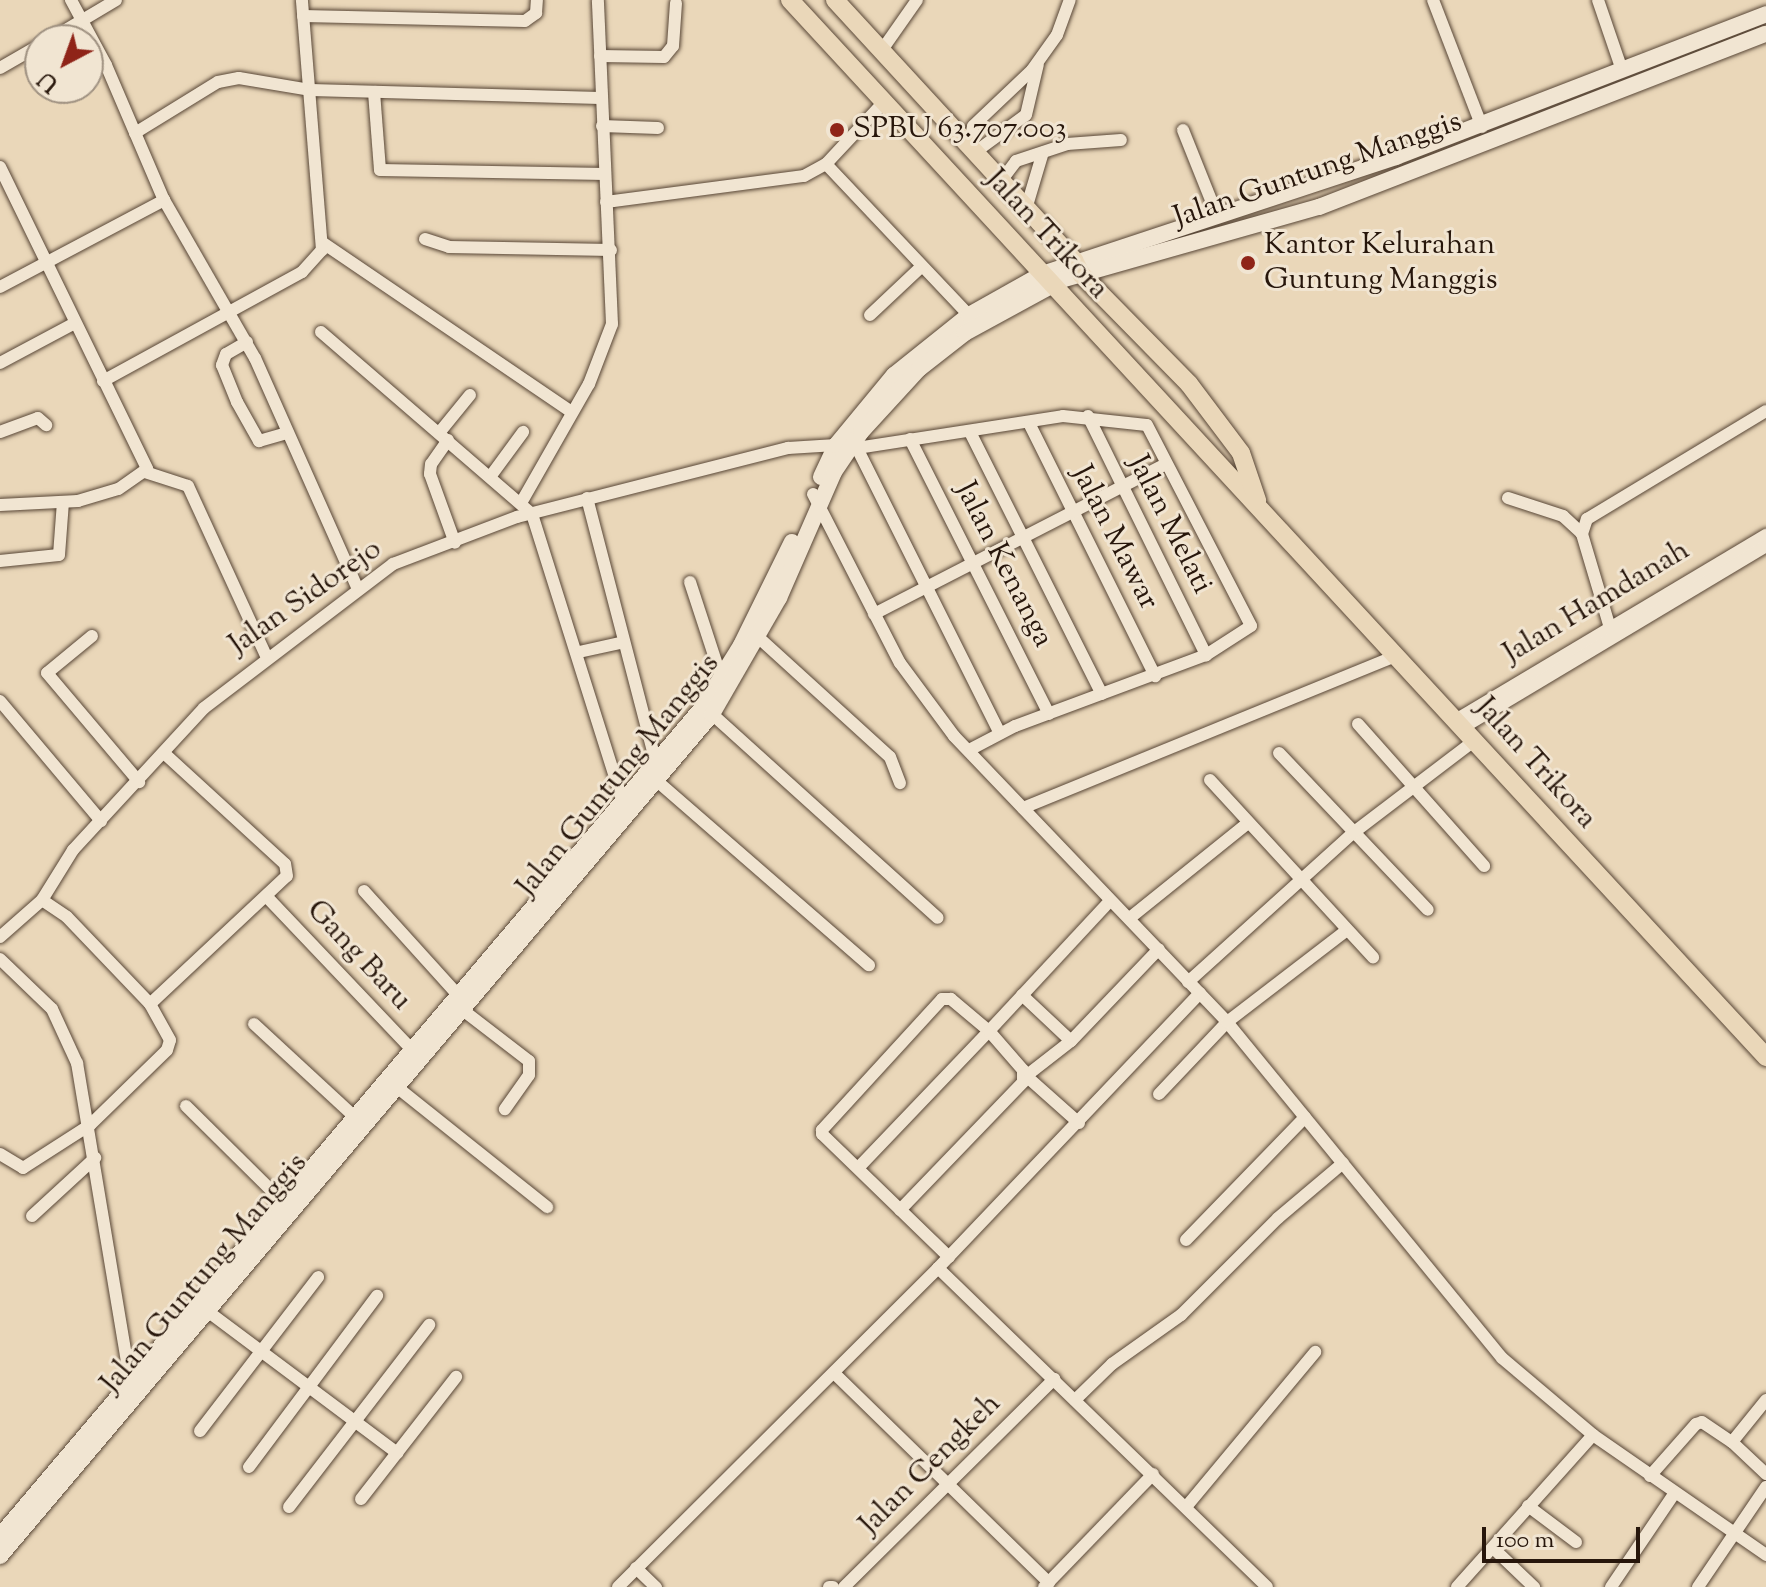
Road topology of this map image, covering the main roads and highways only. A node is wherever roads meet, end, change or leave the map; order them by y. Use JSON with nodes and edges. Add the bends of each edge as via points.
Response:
{"nodes":[{"id":1,"x":790,"y":0,"type":"edge"},
{"id":2,"x":835,"y":0,"type":"edge"},
{"id":3,"x":1241,"y":453,"type":"junction"},
{"id":4,"x":1223,"y":468,"type":"junction"},
{"id":5,"x":1260,"y":510,"type":"junction"},
{"id":6,"x":1766,"y":1057,"type":"edge"}],
"edges":[{"from":1,"to":4,"type":"main road","name":"Jalan Trikora"},
{"from":2,"to":3,"type":"main road","name":"Jalan Trikora","via":[[1189,384]]},
{"from":3,"to":4,"type":"main road","via":[[1235,464]]},
{"from":3,"to":5,"type":"main road","name":"Jalan Trikora"},
{"from":4,"to":5,"type":"main road","name":"Jalan Trikora"},
{"from":5,"to":6,"type":"main road","name":"Jalan Trikora"}]}
